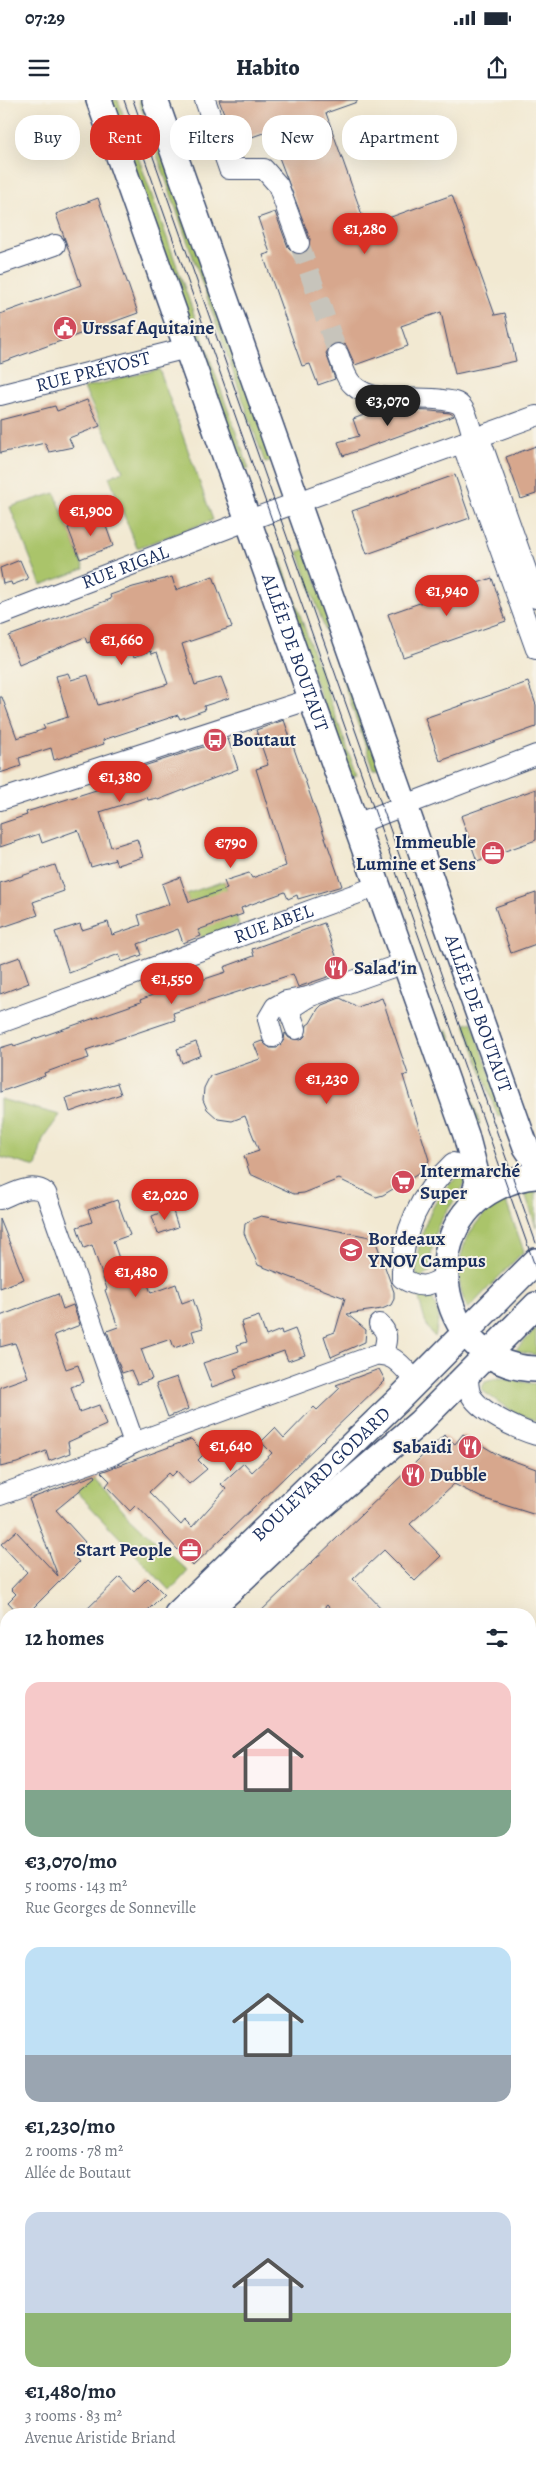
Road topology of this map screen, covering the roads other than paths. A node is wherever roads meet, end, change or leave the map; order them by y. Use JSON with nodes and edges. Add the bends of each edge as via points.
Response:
{"nodes":[{"id":1,"x":99,"y":100,"type":"edge"},
{"id":2,"x":155,"y":100,"type":"edge"},
{"id":3,"x":205,"y":100,"type":"edge"},
{"id":4,"x":298,"y":243,"type":"tunnel mouth"},
{"id":5,"x":55,"y":245,"type":"dead end"},
{"id":6,"x":0,"y":264,"type":"edge"},
{"id":7,"x":187,"y":348,"type":"junction"},
{"id":8,"x":338,"y":354,"type":"tunnel mouth"},
{"id":9,"x":0,"y":395,"type":"edge"},
{"id":10,"x":536,"y":416,"type":"edge"},
{"id":11,"x":472,"y":439,"type":"junction"},
{"id":12,"x":298,"y":503,"type":"junction"},
{"id":13,"x":249,"y":520,"type":"junction"},
{"id":14,"x":536,"y":598,"type":"edge"},
{"id":15,"x":0,"y":615,"type":"edge"},
{"id":16,"x":536,"y":649,"type":"edge"},
{"id":17,"x":311,"y":699,"type":"junction"},
{"id":18,"x":536,"y":755,"type":"edge"},
{"id":19,"x":0,"y":800,"type":"edge"},
{"id":20,"x":405,"y":806,"type":"junction"},
{"id":21,"x":356,"y":824,"type":"junction"},
{"id":22,"x":378,"y":886,"type":"junction"},
{"id":23,"x":404,"y":963,"type":"junction"},
{"id":24,"x":308,"y":997,"type":"junction"},
{"id":25,"x":0,"y":1023,"type":"edge"},
{"id":26,"x":296,"y":1029,"type":"dead end"},
{"id":27,"x":273,"y":1037,"type":"dead end"},
{"id":28,"x":533,"y":1148,"type":"edge"},
{"id":29,"x":453,"y":1163,"type":"dead end"},
{"id":30,"x":536,"y":1176,"type":"edge"},
{"id":31,"x":0,"y":1199,"type":"edge"},
{"id":32,"x":471,"y":1206,"type":"junction"},
{"id":33,"x":536,"y":1261,"type":"edge"},
{"id":34,"x":444,"y":1277,"type":"junction"},
{"id":35,"x":536,"y":1305,"type":"edge"},
{"id":36,"x":379,"y":1324,"type":"dead end"},
{"id":37,"x":465,"y":1333,"type":"junction"},
{"id":38,"x":488,"y":1353,"type":"junction"},
{"id":39,"x":383,"y":1354,"type":"junction"},
{"id":40,"x":534,"y":1370,"type":"edge"},
{"id":41,"x":468,"y":1374,"type":"junction"},
{"id":42,"x":416,"y":1381,"type":"junction"},
{"id":43,"x":536,"y":1435,"type":"edge"},
{"id":44,"x":134,"y":1443,"type":"junction"},
{"id":45,"x":0,"y":1495,"type":"edge"},
{"id":46,"x":183,"y":1608,"type":"edge"},
{"id":47,"x":211,"y":1608,"type":"edge"}],
"edges":[{"from":1,"to":7,"type":"main road","name":"ALLÉE DE BOUTAUT"},
{"from":2,"to":12,"type":"main road","name":"ALLÉE DE BOUTAUT"},
{"from":3,"to":4,"type":"street","via":[[229,169],[264,169],[278,185]]},
{"from":5,"to":6,"type":"street"},
{"from":7,"to":9,"type":"street","name":"RUE PRÉVOST"},
{"from":7,"to":13,"type":"main road","name":"ALLÉE DE BOUTAUT"},
{"from":8,"to":11,"type":"street","via":[[346,376],[367,394],[426,397],[458,403],[463,407]]},
{"from":10,"to":11,"type":"street","name":"RUE RIGAL"},
{"from":11,"to":12,"type":"street","name":"RUE RIGAL"},
{"from":11,"to":14,"type":"street"},
{"from":11,"to":16,"type":"street"},
{"from":12,"to":13,"type":"street","name":"RUE RIGAL"},
{"from":12,"to":20,"type":"main road","name":"ALLÉE DE BOUTAUT"},
{"from":13,"to":15,"type":"street","name":"RUE RIGAL"},
{"from":13,"to":17,"type":"main road","name":"ALLÉE DE BOUTAUT"},
{"from":17,"to":19,"type":"street"},
{"from":17,"to":21,"type":"main road","name":"ALLÉE DE BOUTAUT"},
{"from":18,"to":20,"type":"street"},
{"from":20,"to":21,"type":"street"},
{"from":20,"to":28,"type":"main road","name":"ALLÉE DE BOUTAUT"},
{"from":21,"to":22,"type":"main road","name":"ALLÉE DE BOUTAUT"},
{"from":22,"to":23,"type":"main road","name":"ALLÉE DE BOUTAUT"},
{"from":22,"to":25,"type":"street","name":"RUE ABEL"},
{"from":23,"to":24,"type":"street"},
{"from":23,"to":32,"type":"main road","name":"ALLÉE DE BOUTAUT","via":[[469,1145],[478,1181]]},
{"from":24,"to":26,"type":"street","via":[[291,1008]]},
{"from":24,"to":27,"type":"street","via":[[286,1000],[275,1007],[268,1019]]},
{"from":29,"to":34,"type":"street","via":[[426,1193],[419,1206],[409,1229],[402,1267],[402,1278],[414,1286],[431,1285]]},
{"from":30,"to":32,"type":"main road","via":[[506,1183],[487,1192]]},
{"from":31,"to":44,"type":"street","via":[[29,1187],[46,1193]]},
{"from":32,"to":34,"type":"main road","via":[[454,1232],[446,1254]]},
{"from":33,"to":37,"type":"main road","name":"BOULEVARD GODARD"},
{"from":34,"to":37,"type":"main road","via":[[450,1306]]},
{"from":35,"to":38,"type":"main road","name":"BOULEVARD GODARD"},
{"from":36,"to":39,"type":"street","via":[[387,1337]]},
{"from":37,"to":38,"type":"main road"},
{"from":37,"to":42,"type":"main road","name":"BOULEVARD GODARD"},
{"from":38,"to":40,"type":"main road","via":[[508,1364]]},
{"from":38,"to":41,"type":"main road","name":"BOULEVARD GODARD"},
{"from":39,"to":42,"type":"street","via":[[396,1360]]},
{"from":39,"to":44,"type":"street"},
{"from":41,"to":43,"type":"street","via":[[470,1394],[475,1400],[498,1418]]},
{"from":41,"to":47,"type":"main road","name":"BOULEVARD GODARD","via":[[419,1423]]},
{"from":42,"to":46,"type":"main road","name":"BOULEVARD GODARD"},
{"from":44,"to":45,"type":"street","via":[[110,1456]]}]}
